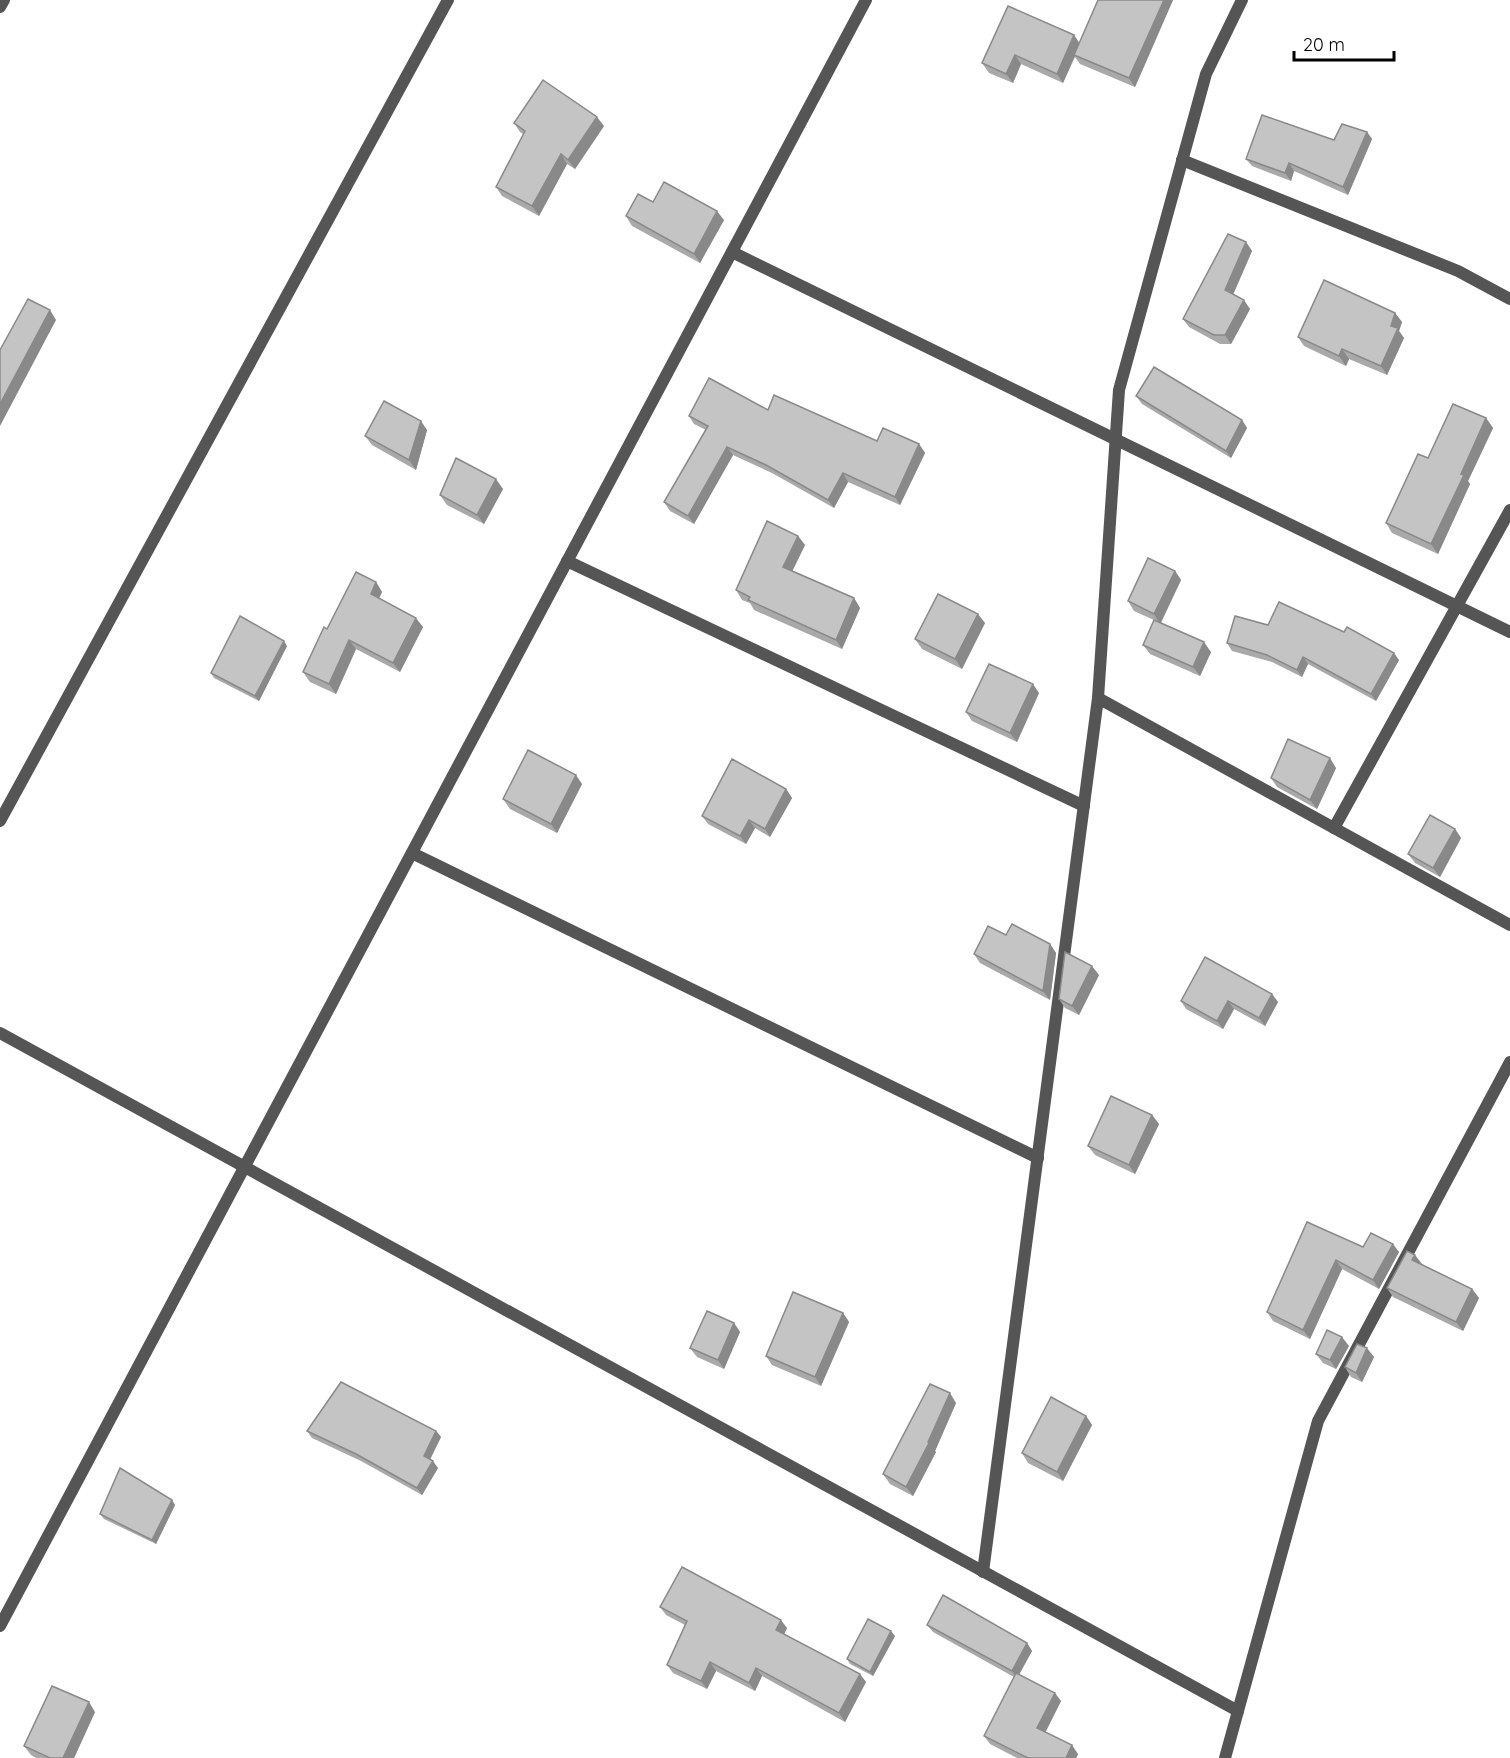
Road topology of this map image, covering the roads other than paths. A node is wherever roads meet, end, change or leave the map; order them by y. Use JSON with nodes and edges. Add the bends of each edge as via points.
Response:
{"nodes":[{"id":1,"x":4,"y":0,"type":"edge"},
{"id":2,"x":448,"y":0,"type":"edge"},
{"id":3,"x":866,"y":0,"type":"edge"},
{"id":4,"x":1242,"y":0,"type":"edge"},
{"id":5,"x":0,"y":8,"type":"edge"},
{"id":6,"x":1182,"y":160,"type":"junction"},
{"id":7,"x":732,"y":252,"type":"junction"},
{"id":8,"x":1510,"y":300,"type":"edge"},
{"id":9,"x":1116,"y":440,"type":"junction"},
{"id":10,"x":1510,"y":510,"type":"edge"},
{"id":11,"x":567,"y":561,"type":"junction"},
{"id":12,"x":1456,"y":606,"type":"junction"},
{"id":13,"x":1510,"y":632,"type":"edge"},
{"id":14,"x":1098,"y":698,"type":"junction"},
{"id":15,"x":1084,"y":806,"type":"junction"},
{"id":16,"x":0,"y":821,"type":"edge"},
{"id":17,"x":1334,"y":828,"type":"junction"},
{"id":18,"x":412,"y":854,"type":"junction"},
{"id":19,"x":1510,"y":925,"type":"edge"},
{"id":20,"x":0,"y":1033,"type":"edge"},
{"id":21,"x":1510,"y":1062,"type":"edge"},
{"id":22,"x":1038,"y":1158,"type":"junction"},
{"id":23,"x":244,"y":1167,"type":"junction"},
{"id":24,"x":982,"y":1572,"type":"junction"},
{"id":25,"x":0,"y":1626,"type":"edge"},
{"id":26,"x":1238,"y":1711,"type":"junction"},
{"id":27,"x":1225,"y":1758,"type":"edge"}],
"edges":[{"from":1,"to":5,"type":"street"},
{"from":2,"to":16,"type":"street"},
{"from":3,"to":7,"type":"street"},
{"from":4,"to":6,"type":"street","via":[[1206,74]]},
{"from":6,"to":8,"type":"street","via":[[1458,271]]},
{"from":6,"to":9,"type":"street","via":[[1119,390]]},
{"from":7,"to":9,"type":"street"},
{"from":7,"to":11,"type":"street"},
{"from":9,"to":12,"type":"street"},
{"from":9,"to":14,"type":"street"},
{"from":10,"to":12,"type":"street"},
{"from":11,"to":15,"type":"street"},
{"from":11,"to":18,"type":"street"},
{"from":12,"to":13,"type":"street"},
{"from":12,"to":17,"type":"street"},
{"from":14,"to":15,"type":"street"},
{"from":14,"to":17,"type":"street"},
{"from":15,"to":22,"type":"street"},
{"from":17,"to":19,"type":"street"},
{"from":18,"to":22,"type":"street"},
{"from":18,"to":23,"type":"street"},
{"from":20,"to":23,"type":"street"},
{"from":21,"to":26,"type":"street","via":[[1318,1421]]},
{"from":22,"to":24,"type":"street"},
{"from":23,"to":24,"type":"street"},
{"from":23,"to":25,"type":"street"},
{"from":24,"to":26,"type":"street"},
{"from":26,"to":27,"type":"street"}]}
